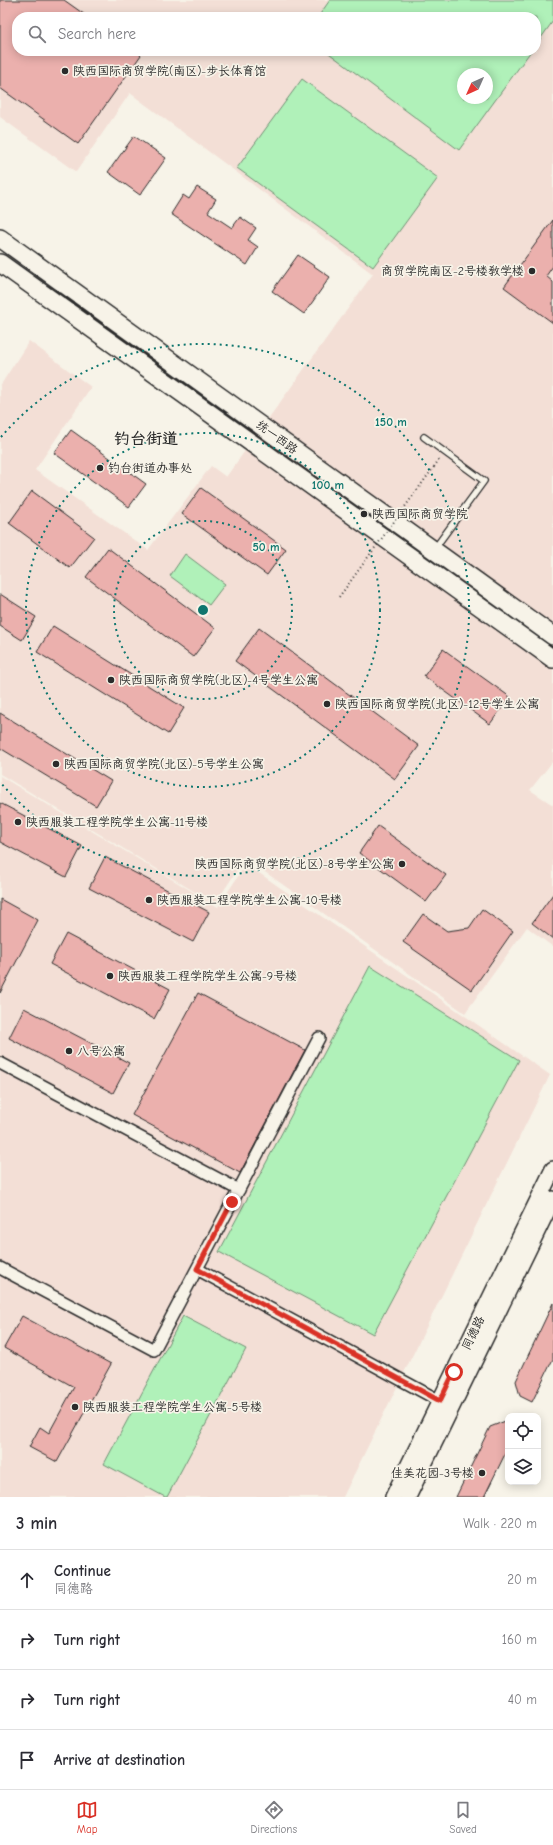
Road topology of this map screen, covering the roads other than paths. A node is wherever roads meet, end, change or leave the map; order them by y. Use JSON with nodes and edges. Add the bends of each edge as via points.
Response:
{"nodes":[{"id":1,"x":0,"y":238,"type":"edge"},
{"id":2,"x":0,"y":263,"type":"edge"},
{"id":3,"x":424,"y":437,"type":"dead end"},
{"id":4,"x":434,"y":550,"type":"junction"},
{"id":5,"x":553,"y":636,"type":"edge"},
{"id":6,"x":553,"y":659,"type":"edge"},
{"id":7,"x":319,"y":1038,"type":"dead end"},
{"id":8,"x":0,"y":1063,"type":"edge"},
{"id":9,"x":553,"y":1169,"type":"edge"},
{"id":10,"x":239,"y":1190,"type":"junction"},
{"id":11,"x":553,"y":1199,"type":"edge"},
{"id":12,"x":0,"y":1268,"type":"edge"},
{"id":13,"x":197,"y":1269,"type":"junction"},
{"id":14,"x":440,"y":1401,"type":"junction"},
{"id":15,"x":393,"y":1497,"type":"edge"},
{"id":16,"x":408,"y":1497,"type":"edge"}],
"edges":[{"from":1,"to":4,"type":"main road","name":"统一西路"},
{"from":2,"to":6,"type":"main road","name":"统一西路"},
{"from":3,"to":4,"type":"lane","via":[[484,481]]},
{"from":4,"to":5,"type":"main road","name":"统一西路"},
{"from":7,"to":10,"type":"street"},
{"from":8,"to":10,"type":"street"},
{"from":9,"to":14,"type":"street","name":"同德路"},
{"from":10,"to":13,"type":"street"},
{"from":11,"to":16,"type":"street","name":"同德路"},
{"from":12,"to":13,"type":"street","via":[[154,1350]]},
{"from":13,"to":14,"type":"street"},
{"from":14,"to":15,"type":"street","name":"同德路"}]}
